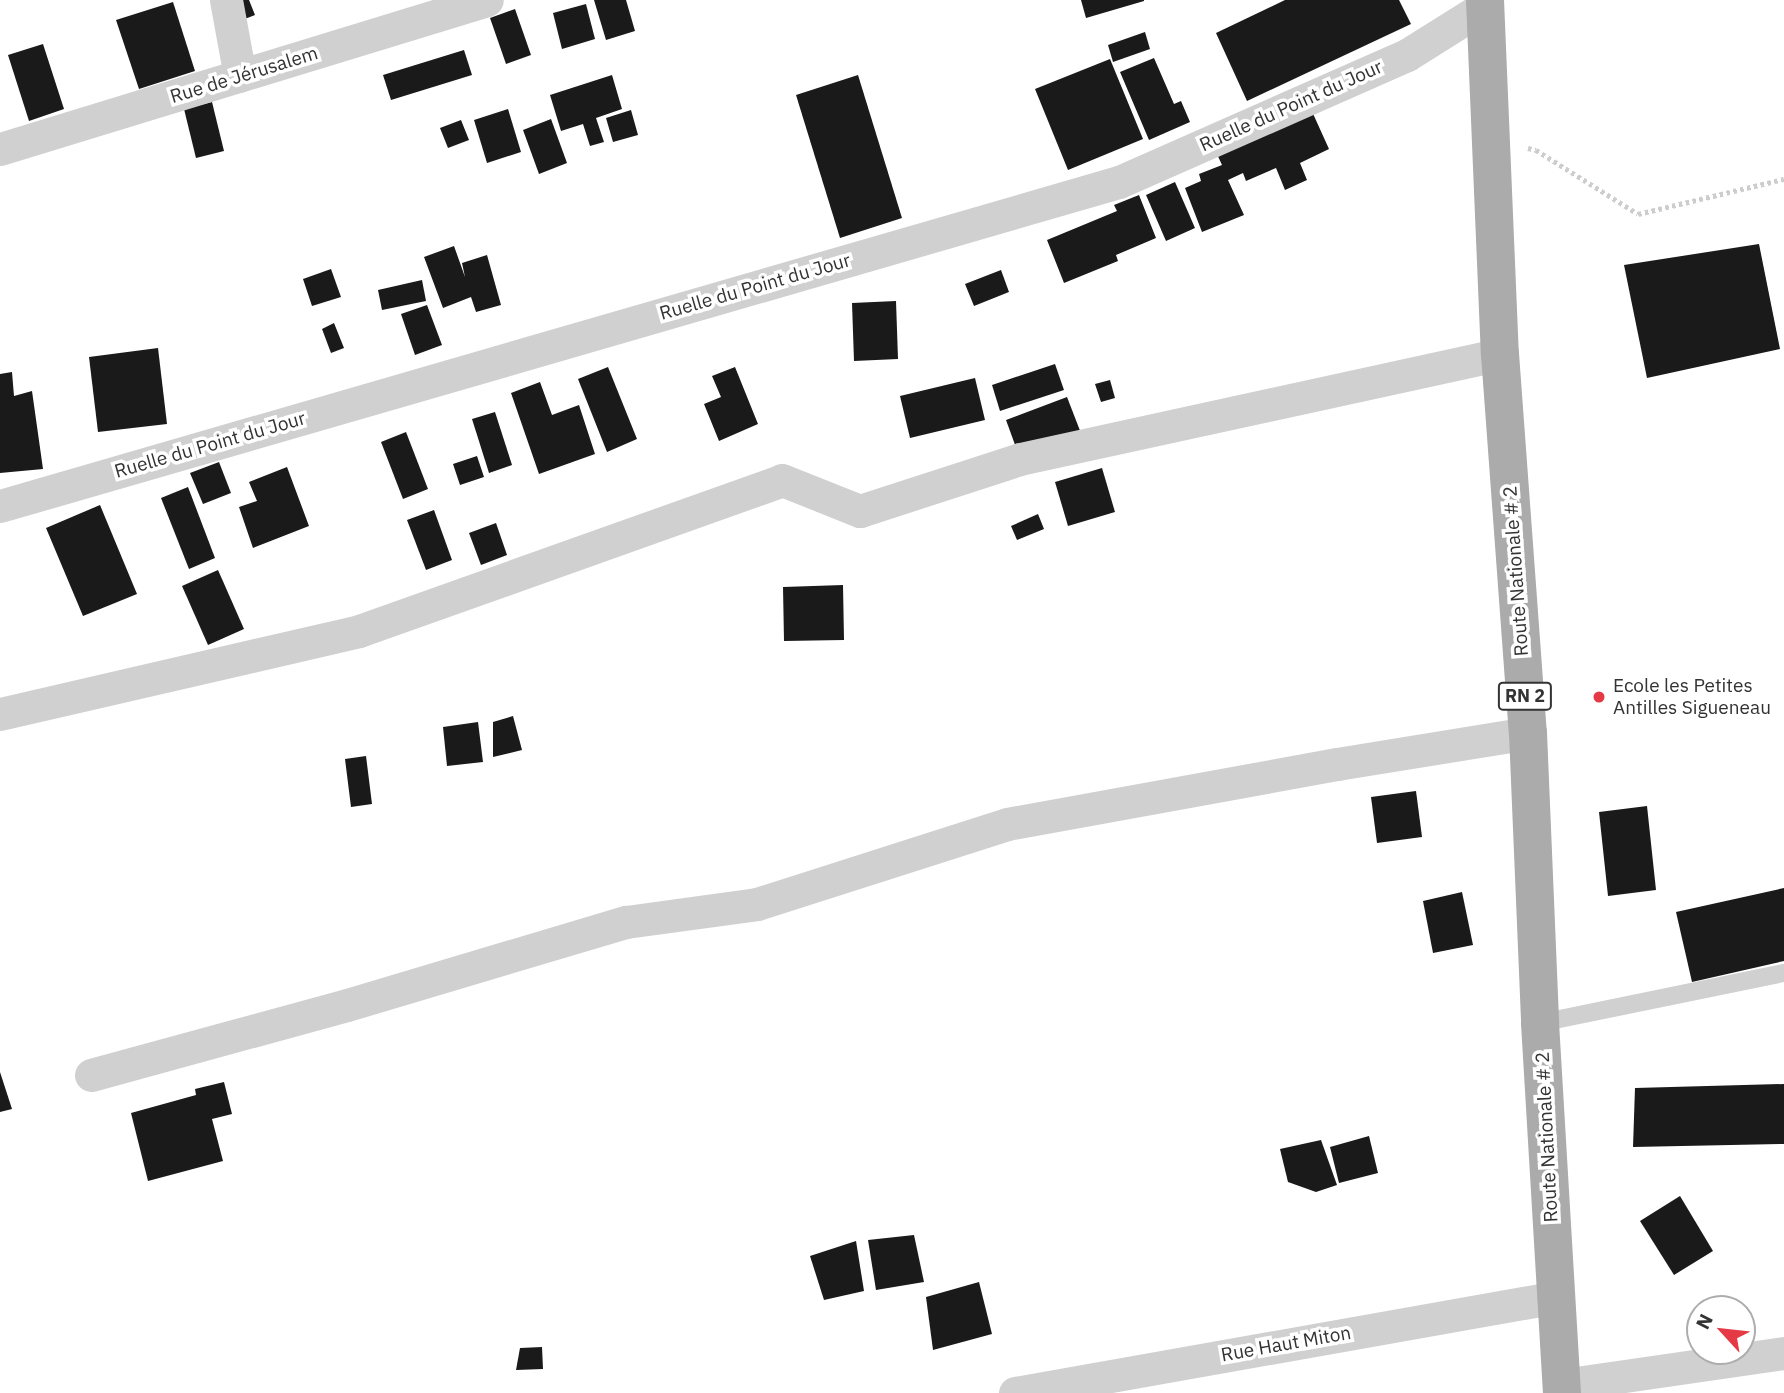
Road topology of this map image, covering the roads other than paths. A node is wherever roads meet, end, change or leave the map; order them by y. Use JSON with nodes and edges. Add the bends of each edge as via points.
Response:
{"nodes":[{"id":1,"x":226,"y":0,"type":"edge"},
{"id":2,"x":487,"y":0,"type":"edge"},
{"id":3,"x":1485,"y":3,"type":"edge"},
{"id":4,"x":240,"y":76,"type":"junction"},
{"id":5,"x":0,"y":149,"type":"edge"},
{"id":6,"x":1500,"y":354,"type":"junction"},
{"id":7,"x":0,"y":506,"type":"edge"},
{"id":8,"x":0,"y":714,"type":"edge"},
{"id":9,"x":1528,"y":733,"type":"junction"},
{"id":10,"x":1784,"y":973,"type":"edge"},
{"id":11,"x":1541,"y":1023,"type":"junction"},
{"id":12,"x":91,"y":1075,"type":"dead end"},
{"id":13,"x":1557,"y":1297,"type":"junction"},
{"id":14,"x":1784,"y":1353,"type":"edge"},
{"id":15,"x":1562,"y":1389,"type":"edge"},
{"id":16,"x":1015,"y":1393,"type":"edge"}],
"edges":[{"from":1,"to":4,"type":"street"},
{"from":2,"to":4,"type":"street","name":"Rue de Jérusalem"},
{"from":3,"to":6,"type":"main road","name":"Route Nationale # 2","number":"RN 2"},
{"from":3,"to":7,"type":"street","name":"Ruelle du Point du Jour","via":[[1407,55],[1119,182]]},
{"from":4,"to":5,"type":"street","name":"Rue de Jérusalem"},
{"from":6,"to":8,"type":"street","via":[[1020,459],[860,510],[782,480],[359,631]]},
{"from":6,"to":9,"type":"main road","name":"Route Nationale # 2","number":"RN 2"},
{"from":9,"to":11,"type":"main road","name":"Route Nationale # 2","number":"RN 2"},
{"from":9,"to":12,"type":"street","via":[[1007,824],[757,904],[626,922]]},
{"from":10,"to":11,"type":"lane"},
{"from":11,"to":13,"type":"main road","name":"Route Nationale # 2","number":"RN 2"},
{"from":13,"to":15,"type":"main road","name":"Route Nationale # 2","number":"RN 2"},
{"from":13,"to":16,"type":"street","name":"Rue Haut Miton"},
{"from":14,"to":15,"type":"street"}]}
